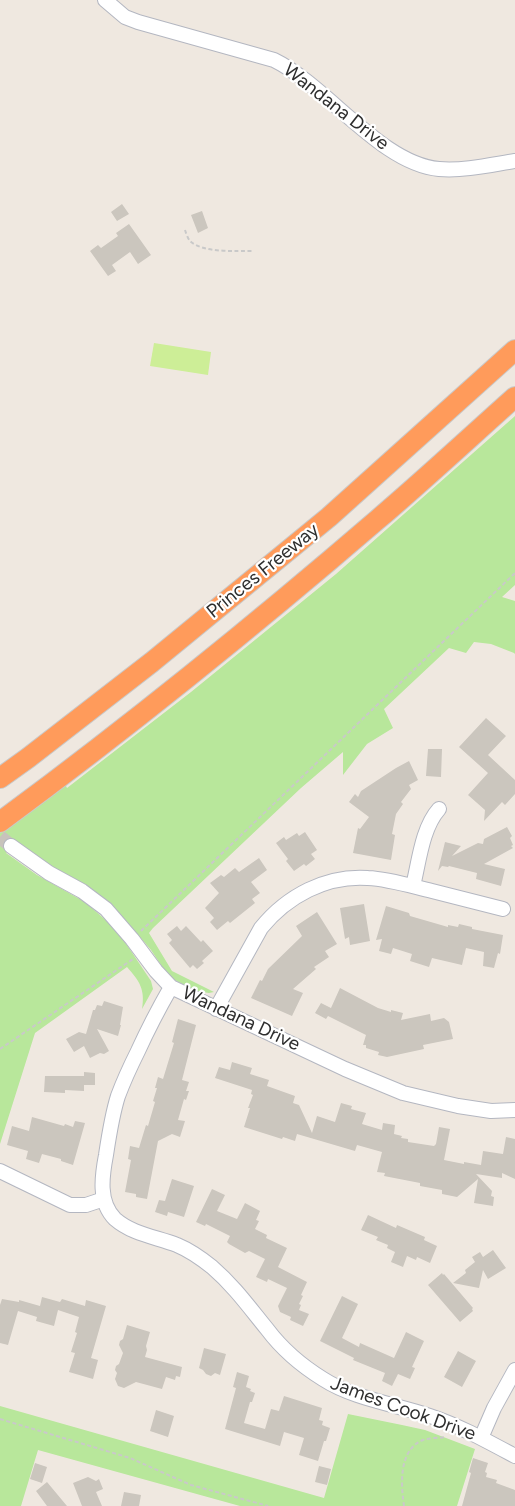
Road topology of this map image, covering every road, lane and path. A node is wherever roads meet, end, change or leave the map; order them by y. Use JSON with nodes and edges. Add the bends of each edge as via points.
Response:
{"nodes":[{"id":1,"x":105,"y":0,"type":"edge"},
{"id":2,"x":515,"y":162,"type":"edge"},
{"id":3,"x":184,"y":230,"type":"dead end"},
{"id":4,"x":253,"y":251,"type":"dead end"},
{"id":5,"x":515,"y":350,"type":"edge"},
{"id":6,"x":515,"y":397,"type":"edge"},
{"id":7,"x":515,"y":573,"type":"edge"},
{"id":8,"x":0,"y":778,"type":"edge"},
{"id":9,"x":439,"y":809,"type":"dead end"},
{"id":10,"x":0,"y":822,"type":"edge"},
{"id":11,"x":11,"y":846,"type":"tunnel mouth"},
{"id":12,"x":413,"y":886,"type":"junction"},
{"id":13,"x":503,"y":909,"type":"dead end"},
{"id":14,"x":132,"y":939,"type":"junction"},
{"id":15,"x":143,"y":952,"type":"junction"},
{"id":16,"x":171,"y":987,"type":"junction"},
{"id":17,"x":216,"y":1009,"type":"junction"},
{"id":18,"x":0,"y":1049,"type":"edge"},
{"id":19,"x":515,"y":1110,"type":"edge"},
{"id":20,"x":0,"y":1171,"type":"edge"},
{"id":21,"x":104,"y":1199,"type":"junction"},
{"id":22,"x":515,"y":1370,"type":"edge"},
{"id":23,"x":0,"y":1419,"type":"edge"},
{"id":24,"x":447,"y":1437,"type":"dead end"},
{"id":25,"x":481,"y":1438,"type":"junction"},
{"id":26,"x":515,"y":1456,"type":"edge"},
{"id":27,"x":268,"y":1506,"type":"edge"},
{"id":28,"x":404,"y":1506,"type":"edge"}],
"edges":[{"from":1,"to":2,"type":"street","name":"Wandana Drive","via":[[125,17],[138,22],[286,66],[392,152],[420,165],[460,169]]},
{"from":3,"to":4,"type":"path","via":[[190,241],[204,249]]},
{"from":5,"to":8,"type":"highway","name":"Princes Freeway","via":[[329,517],[152,662]]},
{"from":6,"to":10,"type":"highway","name":"Princes Freeway","via":[[378,520],[222,650],[128,726]]},
{"from":7,"to":14,"type":"path"},
{"from":9,"to":12,"type":"street","via":[[428,826]]},
{"from":11,"to":14,"type":"street","name":"Wandana Drive","via":[[106,909]]},
{"from":12,"to":13,"type":"street"},
{"from":12,"to":17,"type":"street","via":[[351,878],[327,882],[298,895],[261,928]]},
{"from":14,"to":15,"type":"street","name":"Wandana Drive"},
{"from":15,"to":16,"type":"street","name":"Wandana Drive"},
{"from":15,"to":18,"type":"path"},
{"from":16,"to":17,"type":"street","name":"Wandana Drive"},
{"from":16,"to":21,"type":"street","name":"James Cook Drive","via":[[147,1033],[113,1113],[103,1173]]},
{"from":17,"to":19,"type":"street","name":"Wandana Drive","via":[[403,1093],[491,1111]]},
{"from":20,"to":21,"type":"street","via":[[76,1206]]},
{"from":21,"to":25,"type":"street","name":"James Cook Drive","via":[[108,1209],[125,1227],[177,1245],[211,1266],[232,1285],[283,1348],[324,1380],[356,1394],[429,1415]]},
{"from":22,"to":25,"type":"street"},
{"from":23,"to":27,"type":"path","via":[[130,1458],[191,1485]]},
{"from":24,"to":28,"type":"path","via":[[422,1440],[408,1451],[402,1476]]},
{"from":25,"to":26,"type":"street","name":"James Cook Drive"}]}
